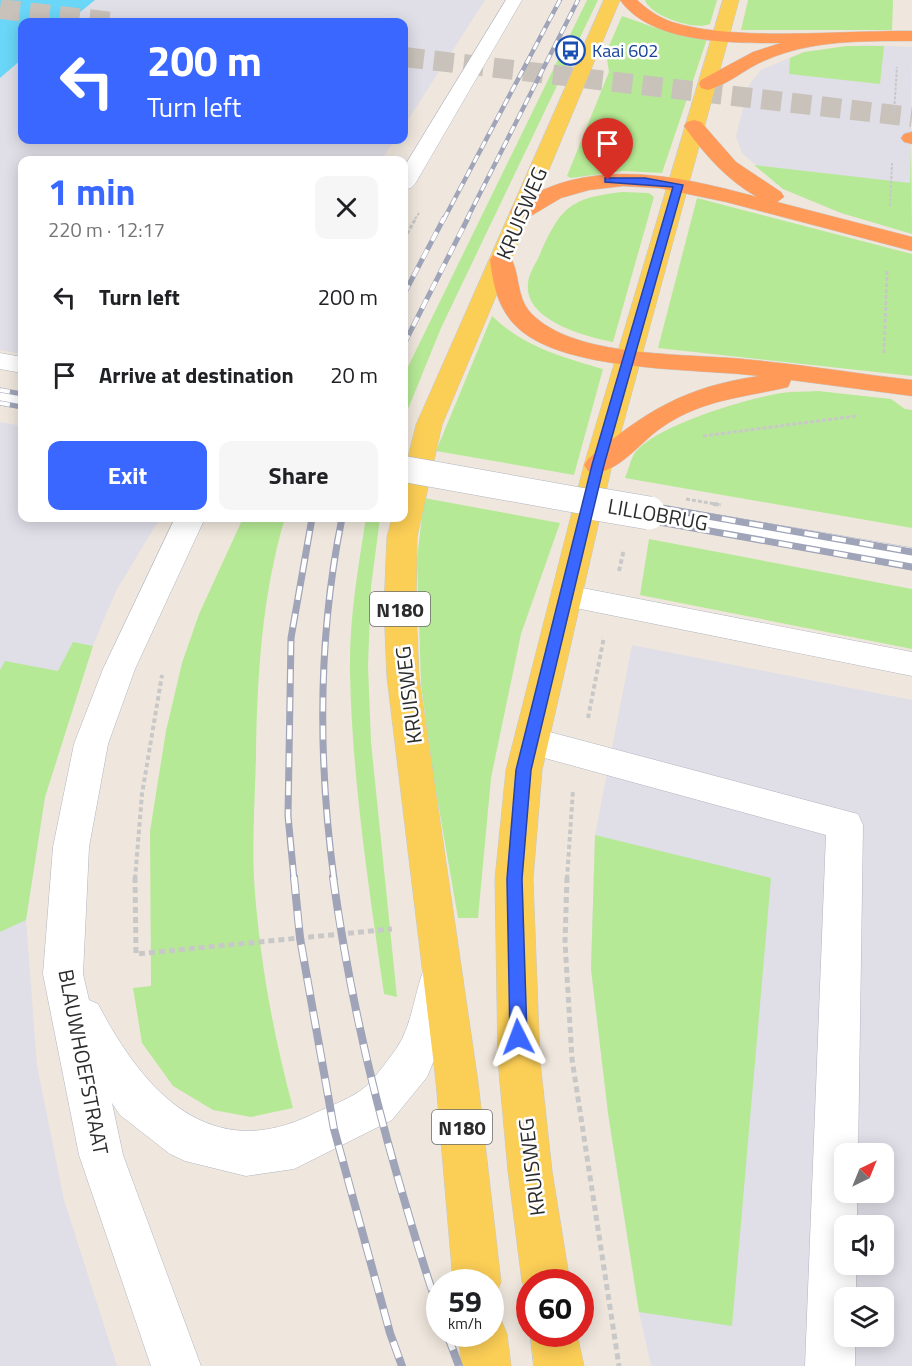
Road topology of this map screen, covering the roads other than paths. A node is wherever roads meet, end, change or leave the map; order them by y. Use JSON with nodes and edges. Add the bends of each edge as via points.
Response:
{"nodes":[{"id":1,"x":514,"y":0,"type":"edge"},
{"id":2,"x":612,"y":0,"type":"edge"},
{"id":3,"x":628,"y":0,"type":"edge"},
{"id":4,"x":731,"y":0,"type":"edge"},
{"id":5,"x":721,"y":36,"type":"junction"},
{"id":6,"x":851,"y":36,"type":"junction"},
{"id":7,"x":905,"y":36,"type":"edge"},
{"id":8,"x":708,"y":84,"type":"junction"},
{"id":9,"x":694,"y":126,"type":"junction"},
{"id":10,"x":408,"y":177,"type":"edge"},
{"id":11,"x":678,"y":185,"type":"junction"},
{"id":12,"x":521,"y":212,"type":"junction"},
{"id":13,"x":832,"y":223,"type":"junction"},
{"id":14,"x":912,"y":244,"type":"edge"},
{"id":15,"x":501,"y":260,"type":"junction"},
{"id":16,"x":631,"y":356,"type":"junction"},
{"id":17,"x":0,"y":361,"type":"edge"},
{"id":18,"x":18,"y":364,"type":"edge"},
{"id":19,"x":825,"y":378,"type":"junction"},
{"id":20,"x":912,"y":388,"type":"edge"},
{"id":21,"x":0,"y":397,"type":"edge"},
{"id":22,"x":18,"y":400,"type":"edge"},
{"id":23,"x":598,"y":465,"type":"junction"},
{"id":24,"x":408,"y":470,"type":"edge"},
{"id":25,"x":408,"y":512,"type":"edge"},
{"id":26,"x":188,"y":522,"type":"edge"},
{"id":27,"x":406,"y":522,"type":"edge"},
{"id":28,"x":912,"y":560,"type":"edge"},
{"id":29,"x":567,"y":596,"type":"junction"},
{"id":30,"x":912,"y":664,"type":"edge"},
{"id":31,"x":531,"y":741,"type":"junction"},
{"id":32,"x":441,"y":973,"type":"junction"},
{"id":33,"x":63,"y":974,"type":"junction"},
{"id":34,"x":476,"y":1269,"type":"edge"},
{"id":35,"x":544,"y":1269,"type":"edge"},
{"id":36,"x":484,"y":1347,"type":"edge"},
{"id":37,"x":555,"y":1347,"type":"edge"},
{"id":38,"x":176,"y":1366,"type":"edge"},
{"id":39,"x":486,"y":1366,"type":"edge"},
{"id":40,"x":559,"y":1366,"type":"edge"},
{"id":41,"x":830,"y":1366,"type":"edge"}],
"edges":[{"from":1,"to":10,"type":"street"},
{"from":2,"to":12,"type":"main road","name":"KRUISWEG","number":"N180"},
{"from":3,"to":5,"type":"highway","via":[[640,16],[659,25]]},
{"from":4,"to":5,"type":"main road","name":"KRUISWEG"},
{"from":5,"to":6,"type":"highway"},
{"from":5,"to":8,"type":"main road","name":"KRUISWEG"},
{"from":6,"to":7,"type":"highway"},
{"from":6,"to":8,"type":"highway","via":[[790,44],[739,64]]},
{"from":8,"to":9,"type":"main road","name":"KRUISWEG"},
{"from":9,"to":11,"type":"main road","name":"KRUISWEG"},
{"from":9,"to":13,"type":"highway","via":[[713,152],[752,187]]},
{"from":11,"to":12,"type":"highway","via":[[608,180],[559,191]]},
{"from":11,"to":13,"type":"highway"},
{"from":11,"to":16,"type":"main road","name":"KRUISWEG"},
{"from":12,"to":15,"type":"main road","name":"KRUISWEG","number":"N180"},
{"from":13,"to":14,"type":"highway"},
{"from":15,"to":16,"type":"highway","via":[[505,290],[513,307],[535,329],[569,346]]},
{"from":15,"to":25,"type":"main road","name":"KRUISWEG","number":"N180","via":[[429,425]]},
{"from":16,"to":19,"type":"highway"},
{"from":16,"to":23,"type":"main road","name":"KRUISWEG"},
{"from":17,"to":18,"type":"street"},
{"from":19,"to":20,"type":"highway"},
{"from":19,"to":23,"type":"highway","via":[[776,381],[713,393],[671,410]]},
{"from":21,"to":22,"type":"street"},
{"from":23,"to":29,"type":"main road","name":"KRUISWEG"},
{"from":24,"to":28,"type":"street","name":"LILLOBRUG","bridge":true},
{"from":26,"to":33,"type":"street","name":"BLAUWHOEFSTRAAT","via":[[119,669],[91,744],[71,847]]},
{"from":27,"to":32,"type":"main road","name":"KRUISWEG","number":"N180","via":[[400,608],[403,677]]},
{"from":29,"to":30,"type":"street"},
{"from":29,"to":31,"type":"main road","name":"KRUISWEG"},
{"from":31,"to":35,"type":"main road","name":"KRUISWEG","via":[[524,770],[514,879],[515,933],[521,1083]]},
{"from":31,"to":41,"type":"street","via":[[845,825]]},
{"from":32,"to":33,"type":"street","via":[[429,1022],[412,1062],[377,1105],[294,1147],[246,1154],[185,1139],[135,1100],[102,1054]]},
{"from":32,"to":34,"type":"main road","name":"KRUISWEG","number":"N180","via":[[457,1082]]},
{"from":33,"to":38,"type":"street","name":"BLAUWHOEFSTRAAT","via":[[102,1155]]},
{"from":36,"to":39,"type":"main road"},
{"from":37,"to":40,"type":"main road"}]}
